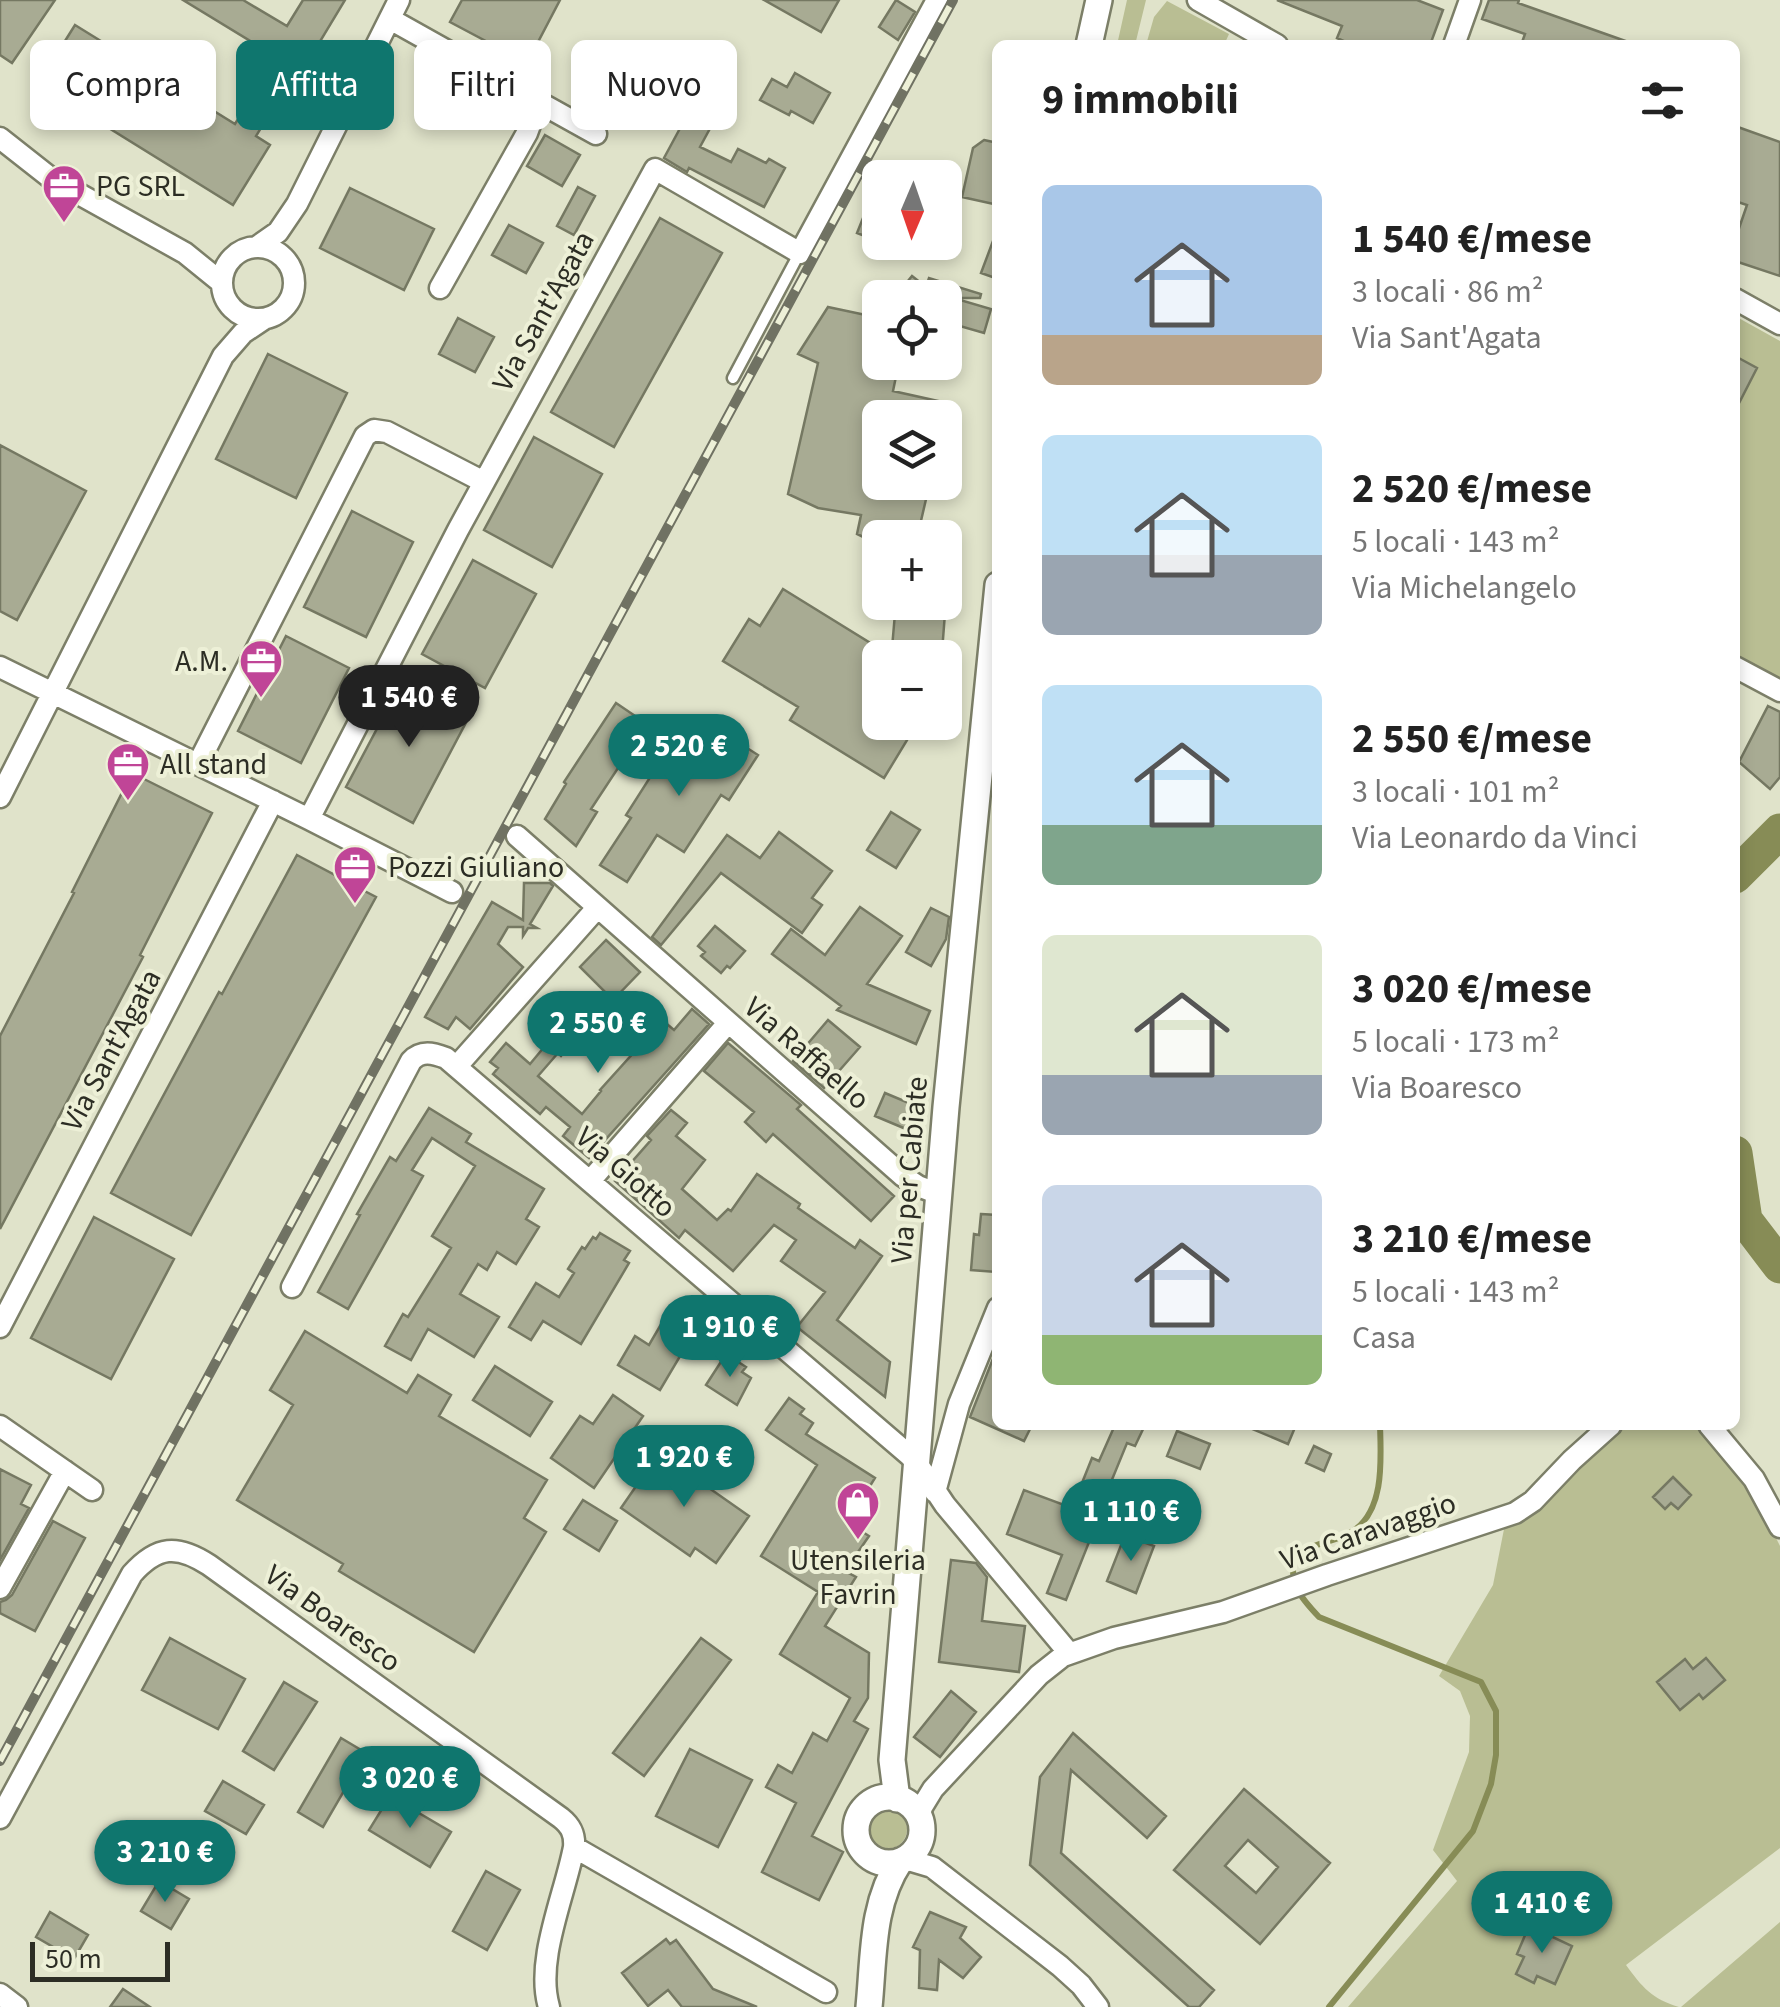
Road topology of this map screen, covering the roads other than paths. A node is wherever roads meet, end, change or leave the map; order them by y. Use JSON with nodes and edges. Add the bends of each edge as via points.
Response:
{"nodes":[{"id":1,"x":937,"y":0,"type":"edge"},
{"id":2,"x":1098,"y":0,"type":"edge"},
{"id":3,"x":1198,"y":0,"type":"edge"},
{"id":4,"x":1470,"y":0,"type":"edge"},
{"id":5,"x":395,"y":9,"type":"edge"},
{"id":6,"x":443,"y":40,"type":"edge"},
{"id":7,"x":1089,"y":40,"type":"edge"},
{"id":8,"x":1268,"y":40,"type":"edge"},
{"id":9,"x":1456,"y":40,"type":"edge"},
{"id":10,"x":551,"y":109,"type":"edge"},
{"id":11,"x":528,"y":130,"type":"edge"},
{"id":12,"x":596,"y":134,"type":"dead end"},
{"id":13,"x":0,"y":138,"type":"edge"},
{"id":14,"x":297,"y":204,"type":"junction"},
{"id":15,"x":258,"y":246,"type":"junction"},
{"id":16,"x":185,"y":253,"type":"junction"},
{"id":17,"x":800,"y":253,"type":"junction"},
{"id":18,"x":232,"y":257,"type":"junction"},
{"id":19,"x":290,"y":265,"type":"junction"},
{"id":20,"x":222,"y":287,"type":"junction"},
{"id":21,"x":440,"y":288,"type":"dead end"},
{"id":22,"x":1740,"y":303,"type":"edge"},
{"id":23,"x":264,"y":319,"type":"junction"},
{"id":24,"x":1780,"y":324,"type":"edge"},
{"id":25,"x":223,"y":356,"type":"junction"},
{"id":26,"x":733,"y":378,"type":"dead end"},
{"id":27,"x":484,"y":482,"type":"junction"},
{"id":28,"x":992,"y":649,"type":"edge"},
{"id":29,"x":0,"y":666,"type":"edge"},
{"id":30,"x":1740,"y":670,"type":"edge"},
{"id":31,"x":1780,"y":691,"type":"edge"},
{"id":32,"x":54,"y":693,"type":"junction"},
{"id":33,"x":198,"y":764,"type":"junction"},
{"id":34,"x":0,"y":796,"type":"edge"},
{"id":35,"x":274,"y":801,"type":"junction"},
{"id":36,"x":310,"y":818,"type":"junction"},
{"id":37,"x":517,"y":836,"type":"dead end"},
{"id":38,"x":452,"y":892,"type":"dead end"},
{"id":39,"x":597,"y":908,"type":"junction"},
{"id":40,"x":728,"y":1023,"type":"junction"},
{"id":41,"x":457,"y":1066,"type":"junction"},
{"id":42,"x":590,"y":1181,"type":"junction"},
{"id":43,"x":938,"y":1194,"type":"junction"},
{"id":44,"x":292,"y":1286,"type":"dead end"},
{"id":45,"x":992,"y":1323,"type":"edge"},
{"id":46,"x":0,"y":1327,"type":"edge"},
{"id":47,"x":0,"y":1426,"type":"edge"},
{"id":48,"x":1606,"y":1430,"type":"edge"},
{"id":49,"x":1714,"y":1430,"type":"edge"},
{"id":50,"x":917,"y":1463,"type":"junction"},
{"id":51,"x":64,"y":1471,"type":"junction"},
{"id":52,"x":92,"y":1490,"type":"dead end"},
{"id":53,"x":935,"y":1492,"type":"junction"},
{"id":54,"x":1780,"y":1528,"type":"edge"},
{"id":55,"x":0,"y":1588,"type":"edge"},
{"id":56,"x":1068,"y":1654,"type":"junction"},
{"id":57,"x":0,"y":1818,"type":"edge"},
{"id":58,"x":903,"y":1826,"type":"junction"},
{"id":59,"x":574,"y":1847,"type":"junction"},
{"id":60,"x":872,"y":1858,"type":"junction"},
{"id":61,"x":878,"y":1913,"type":"junction"},
{"id":62,"x":826,"y":1992,"type":"dead end"},
{"id":63,"x":0,"y":1994,"type":"edge"},
{"id":64,"x":17,"y":2007,"type":"edge"},
{"id":65,"x":549,"y":2007,"type":"edge"},
{"id":66,"x":868,"y":2007,"type":"edge"},
{"id":67,"x":1098,"y":2007,"type":"edge"}],
"edges":[{"from":1,"to":17,"type":"street"},
{"from":2,"to":7,"type":"street"},
{"from":3,"to":8,"type":"street"},
{"from":4,"to":9,"type":"street"},
{"from":5,"to":6,"type":"street"},
{"from":5,"to":14,"type":"street"},
{"from":10,"to":12,"type":"street"},
{"from":11,"to":21,"type":"street"},
{"from":13,"to":16,"type":"street","via":[[52,180]]},
{"from":14,"to":15,"type":"street","via":[[278,232]]},
{"from":14,"to":19,"type":"street"},
{"from":15,"to":18,"type":"street"},
{"from":15,"to":19,"type":"street","via":[[278,252]]},
{"from":16,"to":18,"type":"street"},
{"from":16,"to":20,"type":"street"},
{"from":17,"to":26,"type":"lane"},
{"from":17,"to":27,"type":"street","name":"Via Sant'Agata","via":[[655,169]]},
{"from":18,"to":20,"type":"street"},
{"from":19,"to":23,"type":"street","via":[[295,288],[288,305]]},
{"from":20,"to":23,"type":"street","via":[[242,316]]},
{"from":20,"to":25,"type":"street","via":[[229,324]]},
{"from":22,"to":24,"type":"street"},
{"from":23,"to":25,"type":"street"},
{"from":25,"to":32,"type":"street"},
{"from":27,"to":33,"type":"street","via":[[388,432],[365,436]]},
{"from":27,"to":36,"type":"street","name":"Via Sant'Agata"},
{"from":28,"to":43,"type":"street","name":"Via per Cabiate"},
{"from":29,"to":32,"type":"street"},
{"from":30,"to":31,"type":"street"},
{"from":32,"to":33,"type":"street"},
{"from":32,"to":34,"type":"street"},
{"from":33,"to":35,"type":"street"},
{"from":35,"to":36,"type":"street"},
{"from":35,"to":46,"type":"street","name":"Via Sant'Agata"},
{"from":36,"to":38,"type":"street"},
{"from":37,"to":39,"type":"street","name":"Via Raffaello"},
{"from":39,"to":40,"type":"street","name":"Via Raffaello"},
{"from":39,"to":41,"type":"street"},
{"from":40,"to":42,"type":"street"},
{"from":40,"to":43,"type":"street","name":"Via Raffaello","via":[[902,1176]]},
{"from":41,"to":42,"type":"street","name":"Via Giotto"},
{"from":41,"to":44,"type":"street","via":[[446,1058],[416,1056]]},
{"from":42,"to":50,"type":"street","name":"Via Giotto"},
{"from":43,"to":50,"type":"street","name":"Via per Cabiate"},
{"from":45,"to":53,"type":"street","via":[[959,1404]]},
{"from":47,"to":51,"type":"street"},
{"from":48,"to":56,"type":"street","name":"Via Caravaggio","via":[[1522,1509],[1223,1612]]},
{"from":49,"to":54,"type":"street","via":[[1754,1479]]},
{"from":50,"to":53,"type":"street","name":"Via Giotto"},
{"from":50,"to":58,"type":"street","name":"Via per Cabiate","via":[[892,1760]]},
{"from":51,"to":52,"type":"street"},
{"from":51,"to":55,"type":"street"},
{"from":53,"to":56,"type":"street","name":"Via Giotto"},
{"from":56,"to":58,"type":"street","name":"Via Caravaggio","via":[[1039,1675]]},
{"from":57,"to":59,"type":"street","name":"Via Boaresco","via":[[132,1574],[168,1550],[202,1560],[561,1818],[573,1831]]},
{"from":58,"to":60,"type":"street","via":[[886,1863]]},
{"from":58,"to":60,"type":"street","via":[[862,1811],[858,1842]]},
{"from":58,"to":61,"type":"street"},
{"from":58,"to":67,"type":"street","via":[[932,1867],[1066,1970]]},
{"from":59,"to":62,"type":"street","name":"Via Boaresco"},
{"from":59,"to":65,"type":"street","via":[[546,1962]]},
{"from":60,"to":61,"type":"street"},
{"from":61,"to":66,"type":"street"},
{"from":63,"to":64,"type":"street"}]}
